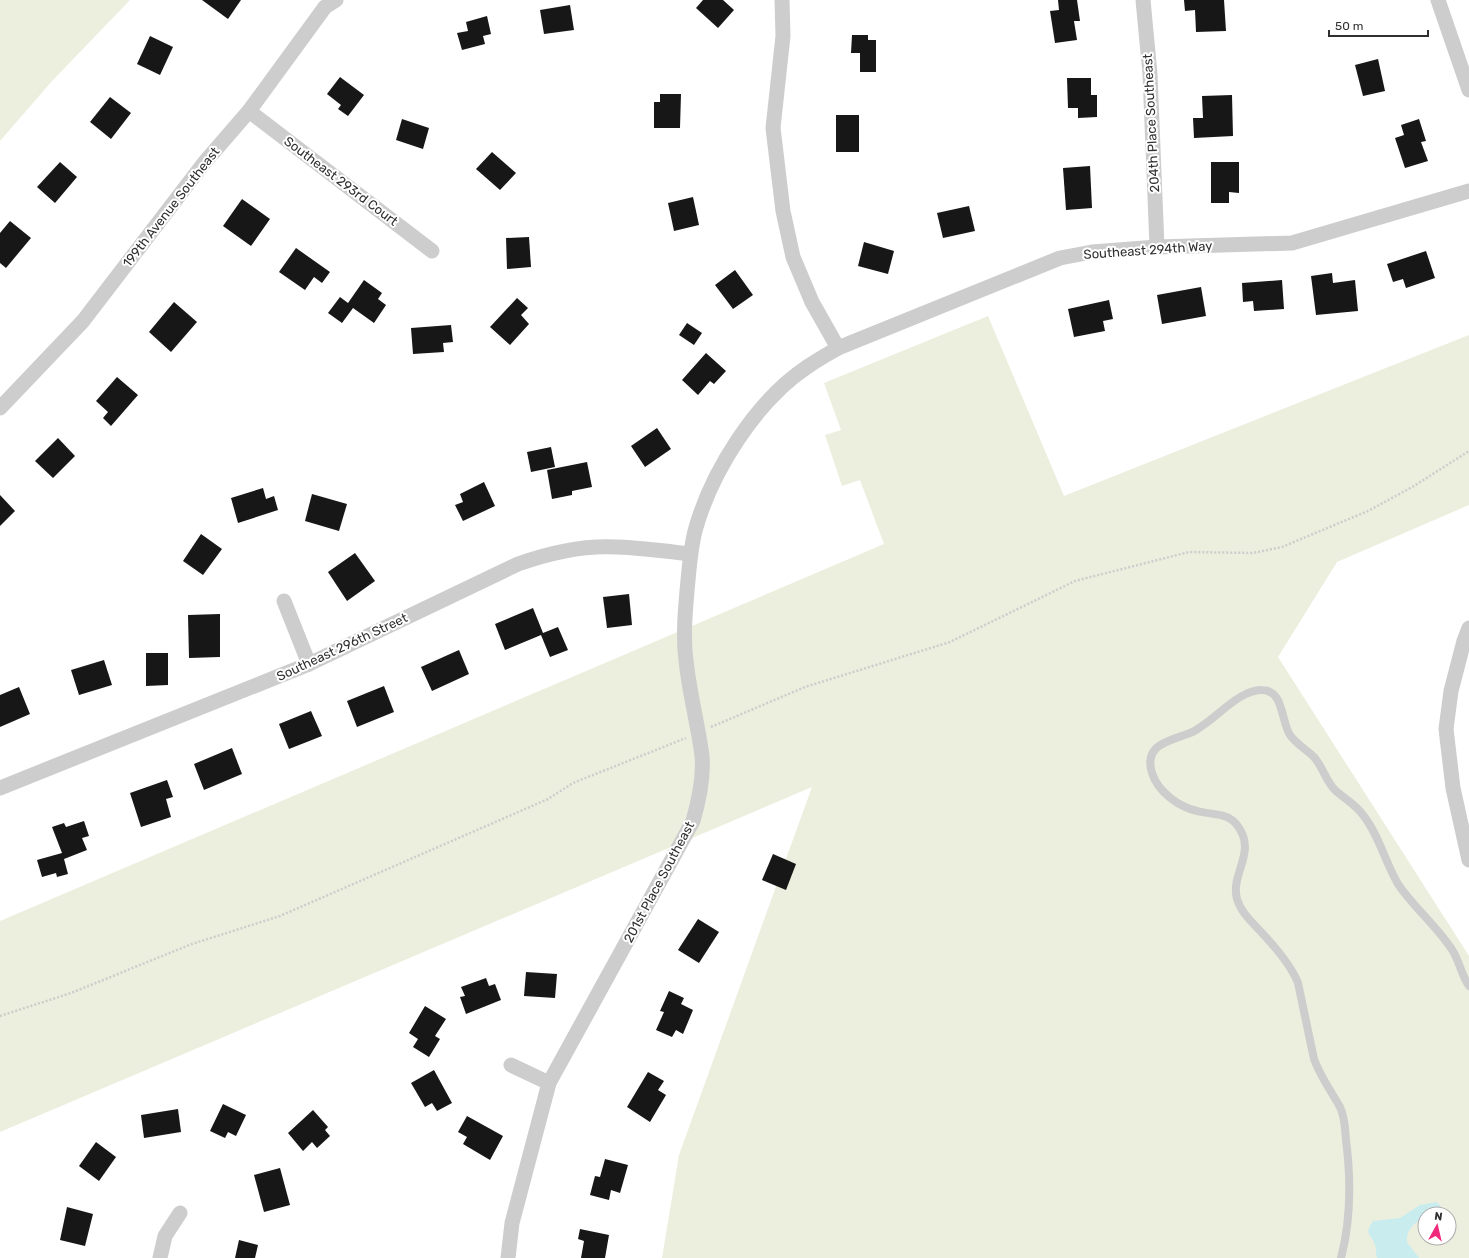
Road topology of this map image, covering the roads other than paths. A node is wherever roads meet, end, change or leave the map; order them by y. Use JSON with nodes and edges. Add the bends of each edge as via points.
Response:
{"nodes":[{"id":1,"x":336,"y":0,"type":"edge"},
{"id":2,"x":782,"y":0,"type":"edge"},
{"id":3,"x":1143,"y":0,"type":"edge"},
{"id":4,"x":1438,"y":0,"type":"edge"},
{"id":5,"x":1469,"y":90,"type":"edge"},
{"id":6,"x":249,"y":111,"type":"junction"},
{"id":7,"x":1469,"y":191,"type":"edge"},
{"id":8,"x":1157,"y":247,"type":"junction"},
{"id":9,"x":432,"y":251,"type":"dead end"},
{"id":10,"x":838,"y":348,"type":"junction"},
{"id":11,"x":0,"y":408,"type":"edge"},
{"id":12,"x":690,"y":554,"type":"junction"},
{"id":13,"x":284,"y":601,"type":"dead end"},
{"id":14,"x":1469,"y":628,"type":"edge"},
{"id":15,"x":309,"y":664,"type":"junction"},
{"id":16,"x":0,"y":788,"type":"edge"},
{"id":17,"x":1469,"y":860,"type":"edge"},
{"id":18,"x":1469,"y":986,"type":"edge"},
{"id":19,"x":511,"y":1065,"type":"dead end"},
{"id":20,"x":549,"y":1083,"type":"junction"},
{"id":21,"x":180,"y":1213,"type":"dead end"},
{"id":22,"x":160,"y":1258,"type":"edge"},
{"id":23,"x":508,"y":1258,"type":"edge"},
{"id":24,"x":1341,"y":1258,"type":"edge"}],
"edges":[{"from":1,"to":6,"type":"street","name":"199th Avenue Southeast","via":[[325,7]]},
{"from":2,"to":10,"type":"street","via":[[783,36],[773,128],[783,210],[793,257],[812,302]]},
{"from":3,"to":8,"type":"street","name":"204th Place Southeast","via":[[1150,74]]},
{"from":4,"to":5,"type":"street"},
{"from":6,"to":9,"type":"street","name":"Southeast 293rd Court"},
{"from":6,"to":11,"type":"street","name":"199th Avenue Southeast","via":[[204,163],[83,321]]},
{"from":7,"to":8,"type":"street","name":"Southeast 294th Way","via":[[1292,243]]},
{"from":8,"to":10,"type":"street","name":"Southeast 294th Way","via":[[1092,252],[1060,258]]},
{"from":10,"to":12,"type":"street","name":"201st Place Southeast","via":[[806,367],[783,387],[748,427],[720,472],[701,512]]},
{"from":12,"to":15,"type":"street","name":"Southeast 296th Street","via":[[616,547],[589,548],[542,556],[518,564]]},
{"from":12,"to":20,"type":"street","name":"201st Place Southeast","via":[[686,660],[702,757],[698,803],[693,821]]},
{"from":13,"to":15,"type":"street"},
{"from":14,"to":17,"type":"street","via":[[1451,691],[1446,729],[1453,788]]},
{"from":15,"to":16,"type":"street","name":"Southeast 296th Street"},
{"from":18,"to":24,"type":"lane","via":[[1454,953],[1398,884],[1364,816],[1334,789],[1315,759],[1291,736],[1286,728],[1280,704],[1270,692],[1254,691],[1232,702],[1192,732],[1157,746],[1150,763],[1155,782],[1162,790],[1184,807],[1222,814],[1238,826],[1245,840],[1246,851],[1235,892],[1241,910],[1266,936],[1294,973],[1298,983],[1314,1059],[1340,1108],[1344,1122],[1349,1165],[1349,1204],[1345,1245]]},
{"from":19,"to":20,"type":"street"},
{"from":20,"to":23,"type":"street","name":"201st Place Southeast","via":[[512,1223]]},
{"from":21,"to":22,"type":"street","via":[[165,1236]]}]}
